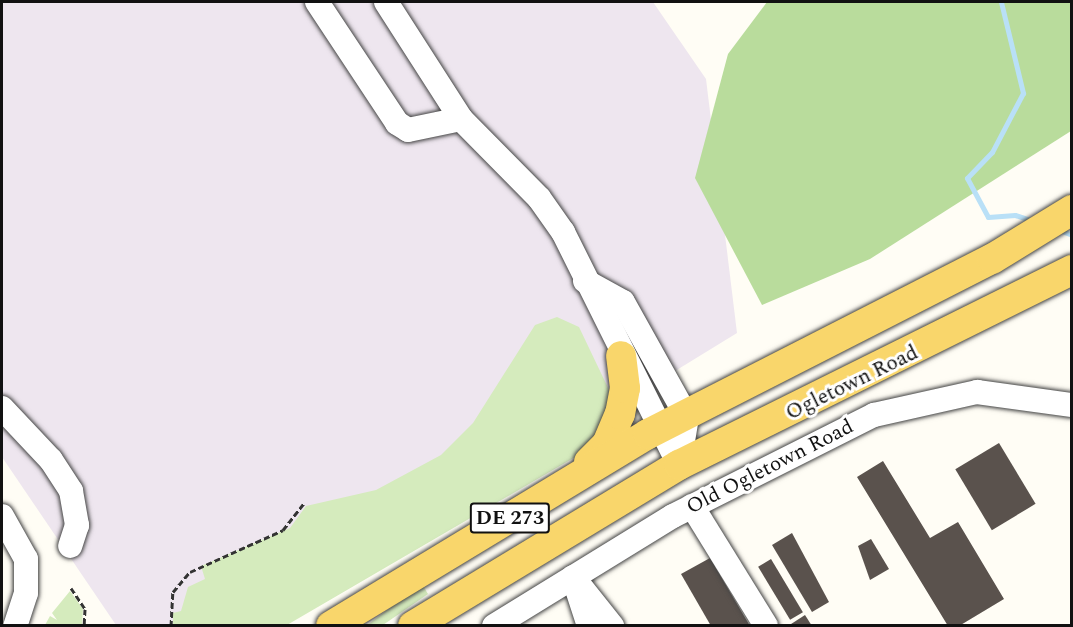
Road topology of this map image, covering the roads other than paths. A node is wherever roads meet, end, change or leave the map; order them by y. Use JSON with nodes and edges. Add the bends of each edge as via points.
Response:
{"nodes":[{"id":1,"x":317,"y":2,"type":"edge"},
{"id":2,"x":386,"y":2,"type":"edge"},
{"id":3,"x":461,"y":119,"type":"junction"},
{"id":4,"x":1070,"y":211,"type":"edge"},
{"id":5,"x":1071,"y":270,"type":"edge"},
{"id":6,"x":585,"y":281,"type":"junction"},
{"id":7,"x":621,"y":356,"type":"junction"},
{"id":8,"x":1071,"y":405,"type":"edge"},
{"id":9,"x":2,"y":408,"type":"edge"},
{"id":10,"x":673,"y":423,"type":"junction"},
{"id":11,"x":679,"y":465,"type":"junction"},
{"id":12,"x":567,"y":484,"type":"junction"},
{"id":13,"x":692,"y":506,"type":"junction"},
{"id":14,"x":2,"y":516,"type":"edge"},
{"id":15,"x":70,"y":546,"type":"dead end"},
{"id":16,"x":573,"y":578,"type":"junction"},
{"id":17,"x":15,"y":626,"type":"edge"},
{"id":18,"x":331,"y":626,"type":"edge"},
{"id":19,"x":413,"y":626,"type":"edge"},
{"id":20,"x":494,"y":626,"type":"edge"},
{"id":21,"x":589,"y":626,"type":"edge"},
{"id":22,"x":612,"y":626,"type":"edge"},
{"id":23,"x":766,"y":626,"type":"edge"}],
"edges":[{"from":1,"to":3,"type":"street","via":[[397,123],[408,130]]},
{"from":2,"to":3,"type":"street"},
{"from":3,"to":6,"type":"street","via":[[539,198],[563,232]]},
{"from":4,"to":10,"type":"main road","name":"Ogletown Road","number":"DE 273","via":[[1005,252]]},
{"from":5,"to":11,"type":"main road","name":"Ogletown Road","number":"DE 273","via":[[1024,298]]},
{"from":6,"to":7,"type":"street"},
{"from":6,"to":10,"type":"street","via":[[623,302]]},
{"from":7,"to":10,"type":"street"},
{"from":7,"to":12,"type":"main road","via":[[625,388],[620,414],[607,444]]},
{"from":8,"to":13,"type":"street","name":"Old Ogletown Road","via":[[976,392],[918,402],[825,436]]},
{"from":9,"to":15,"type":"street","via":[[51,460],[71,491],[77,525]]},
{"from":10,"to":11,"type":"street"},
{"from":10,"to":12,"type":"main road","name":"Ogletown Road","number":"DE 273"},
{"from":11,"to":19,"type":"main road","name":"Ogletown Road","number":"DE 273"},
{"from":12,"to":18,"type":"main road","name":"Ogletown Road","number":"DE 273"},
{"from":13,"to":16,"type":"street","name":"Old Ogletown Road"},
{"from":13,"to":23,"type":"street"},
{"from":14,"to":17,"type":"street","via":[[26,559],[26,592]]},
{"from":16,"to":20,"type":"street","name":"Old Ogletown Road"},
{"from":16,"to":21,"type":"street"},
{"from":16,"to":22,"type":"street"}]}
